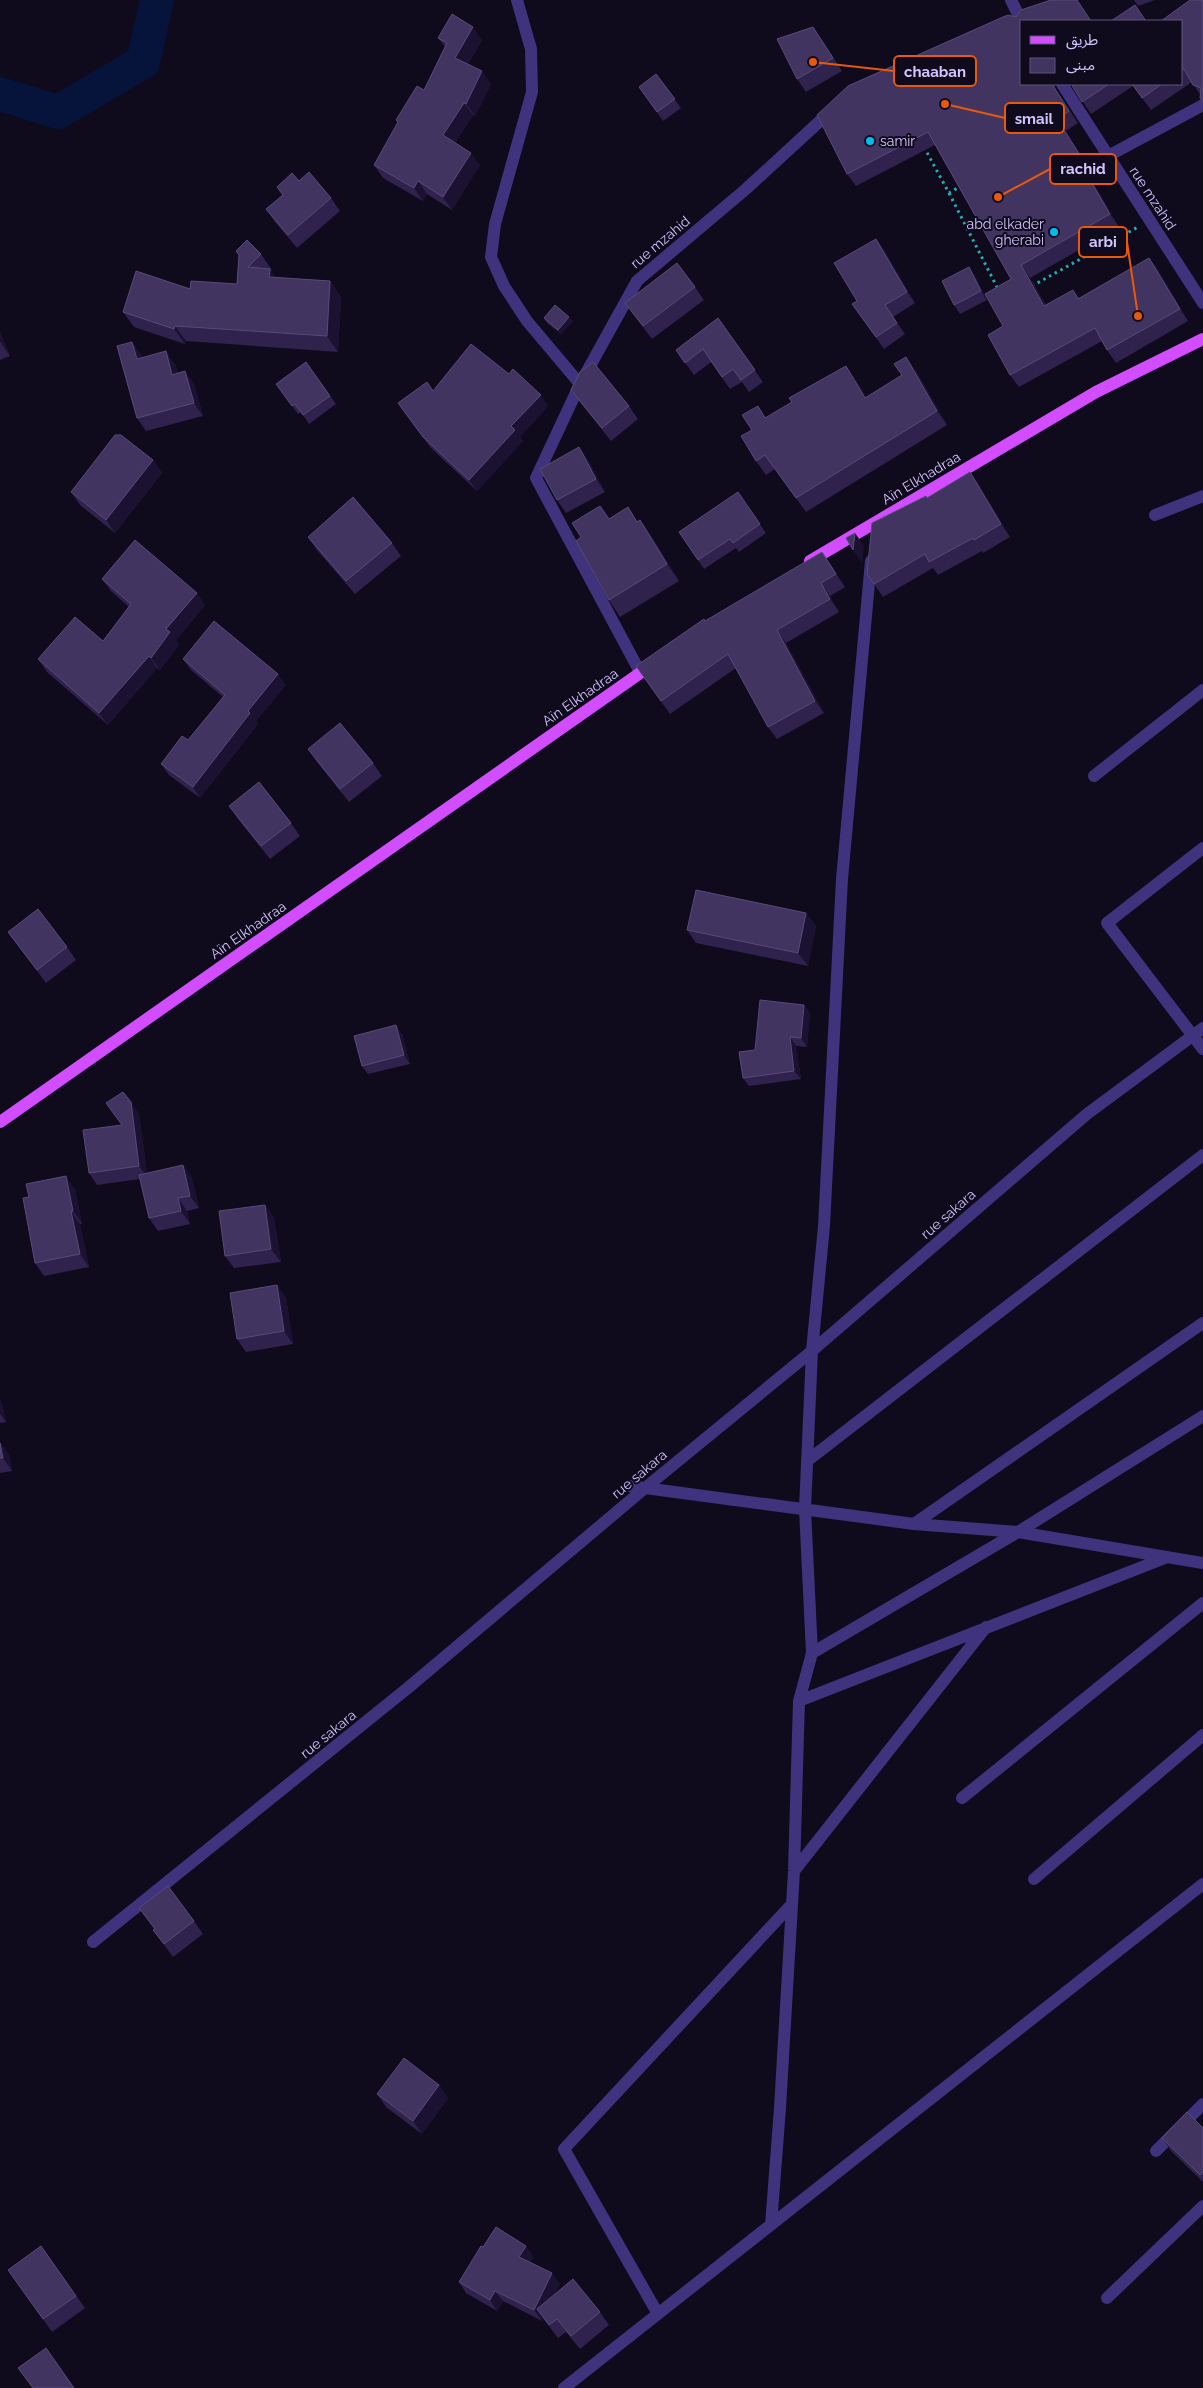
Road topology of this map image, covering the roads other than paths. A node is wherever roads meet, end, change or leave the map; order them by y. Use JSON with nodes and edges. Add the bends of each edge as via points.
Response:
{"nodes":[{"id":1,"x":517,"y":0,"type":"edge"},
{"id":2,"x":1011,"y":0,"type":"edge"},
{"id":3,"x":1020,"y":19,"type":"edge"},
{"id":4,"x":1063,"y":85,"type":"edge"},
{"id":5,"x":845,"y":98,"type":"edge"},
{"id":6,"x":1203,"y":105,"type":"edge"},
{"id":7,"x":1108,"y":156,"type":"junction"},
{"id":8,"x":1203,"y":304,"type":"edge"},
{"id":9,"x":1203,"y":339,"type":"edge"},
{"id":10,"x":580,"y":384,"type":"junction"},
{"id":11,"x":1203,"y":496,"type":"edge"},
{"id":12,"x":1155,"y":515,"type":"dead end"},
{"id":13,"x":874,"y":524,"type":"junction"},
{"id":14,"x":799,"y":568,"type":"edge"},
{"id":15,"x":664,"y":656,"type":"edge"},
{"id":16,"x":640,"y":672,"type":"junction"},
{"id":17,"x":1203,"y":690,"type":"edge"},
{"id":18,"x":1094,"y":776,"type":"dead end"},
{"id":19,"x":1203,"y":848,"type":"edge"},
{"id":20,"x":1198,"y":1032,"type":"edge"},
{"id":21,"x":1203,"y":1050,"type":"edge"},
{"id":22,"x":0,"y":1122,"type":"edge"},
{"id":23,"x":1203,"y":1155,"type":"edge"},
{"id":24,"x":1203,"y":1323,"type":"edge"},
{"id":25,"x":812,"y":1351,"type":"junction"},
{"id":26,"x":1203,"y":1416,"type":"edge"},
{"id":27,"x":808,"y":1461,"type":"junction"},
{"id":28,"x":630,"y":1486,"type":"dead end"},
{"id":29,"x":645,"y":1488,"type":"junction"},
{"id":30,"x":805,"y":1509,"type":"junction"},
{"id":31,"x":914,"y":1524,"type":"junction"},
{"id":32,"x":1018,"y":1532,"type":"junction"},
{"id":33,"x":1167,"y":1558,"type":"junction"},
{"id":34,"x":1203,"y":1563,"type":"edge"},
{"id":35,"x":1203,"y":1603,"type":"edge"},
{"id":36,"x":986,"y":1627,"type":"junction"},
{"id":37,"x":812,"y":1653,"type":"junction"},
{"id":38,"x":799,"y":1701,"type":"junction"},
{"id":39,"x":1203,"y":1735,"type":"edge"},
{"id":40,"x":962,"y":1798,"type":"dead end"},
{"id":41,"x":794,"y":1871,"type":"junction"},
{"id":42,"x":1034,"y":1879,"type":"dead end"},
{"id":43,"x":1203,"y":1884,"type":"edge"},
{"id":44,"x":792,"y":1904,"type":"junction"},
{"id":45,"x":93,"y":1942,"type":"dead end"},
{"id":46,"x":1203,"y":2104,"type":"edge"},
{"id":47,"x":1156,"y":2150,"type":"dead end"},
{"id":48,"x":1203,"y":2206,"type":"edge"},
{"id":49,"x":771,"y":2225,"type":"junction"},
{"id":50,"x":1106,"y":2298,"type":"dead end"},
{"id":51,"x":658,"y":2314,"type":"junction"},
{"id":52,"x":564,"y":2388,"type":"edge"}],
"edges":[{"from":1,"to":10,"type":"street","via":[[531,49],[532,92],[495,224],[491,257],[504,286],[527,321]]},
{"from":2,"to":3,"type":"street"},
{"from":4,"to":7,"type":"street","name":"rue mzahid"},
{"from":5,"to":10,"type":"street","name":"rue mzahid","via":[[746,189],[637,281]]},
{"from":6,"to":7,"type":"street"},
{"from":7,"to":8,"type":"street","name":"rue mzahid"},
{"from":9,"to":13,"type":"main road","name":"Aïn Elkhadraa","via":[[1096,392]]},
{"from":10,"to":16,"type":"street","name":"rue mzahid","via":[[536,478]]},
{"from":11,"to":12,"type":"street"},
{"from":13,"to":14,"type":"main road","name":"Aïn Elkhadraa"},
{"from":13,"to":25,"type":"street","via":[[842,879],[824,1226]]},
{"from":15,"to":16,"type":"main road","name":"Aïn Elkhadraa"},
{"from":16,"to":22,"type":"main road","name":"Aïn Elkhadraa"},
{"from":17,"to":18,"type":"street"},
{"from":19,"to":20,"type":"street","via":[[1107,923]]},
{"from":20,"to":21,"type":"street"},
{"from":20,"to":25,"type":"street","name":"rue sakara","via":[[1087,1114]]},
{"from":23,"to":27,"type":"street"},
{"from":24,"to":31,"type":"street"},
{"from":25,"to":27,"type":"street"},
{"from":25,"to":29,"type":"street","name":"rue sakara"},
{"from":26,"to":32,"type":"street"},
{"from":27,"to":30,"type":"street"},
{"from":28,"to":29,"type":"street"},
{"from":29,"to":30,"type":"street"},
{"from":29,"to":45,"type":"street","name":"rue sakara","via":[[409,1687]]},
{"from":30,"to":31,"type":"street"},
{"from":30,"to":37,"type":"street"},
{"from":31,"to":32,"type":"street"},
{"from":32,"to":33,"type":"street"},
{"from":32,"to":37,"type":"street"},
{"from":33,"to":34,"type":"street"},
{"from":33,"to":36,"type":"street"},
{"from":35,"to":40,"type":"street"},
{"from":36,"to":38,"type":"street"},
{"from":36,"to":41,"type":"street"},
{"from":37,"to":38,"type":"street"},
{"from":38,"to":41,"type":"street"},
{"from":39,"to":42,"type":"street"},
{"from":41,"to":44,"type":"street"},
{"from":43,"to":49,"type":"street"},
{"from":44,"to":49,"type":"street"},
{"from":44,"to":51,"type":"street","via":[[564,2149]]},
{"from":46,"to":47,"type":"street"},
{"from":48,"to":50,"type":"street"},
{"from":49,"to":51,"type":"street"},
{"from":51,"to":52,"type":"street"}]}
